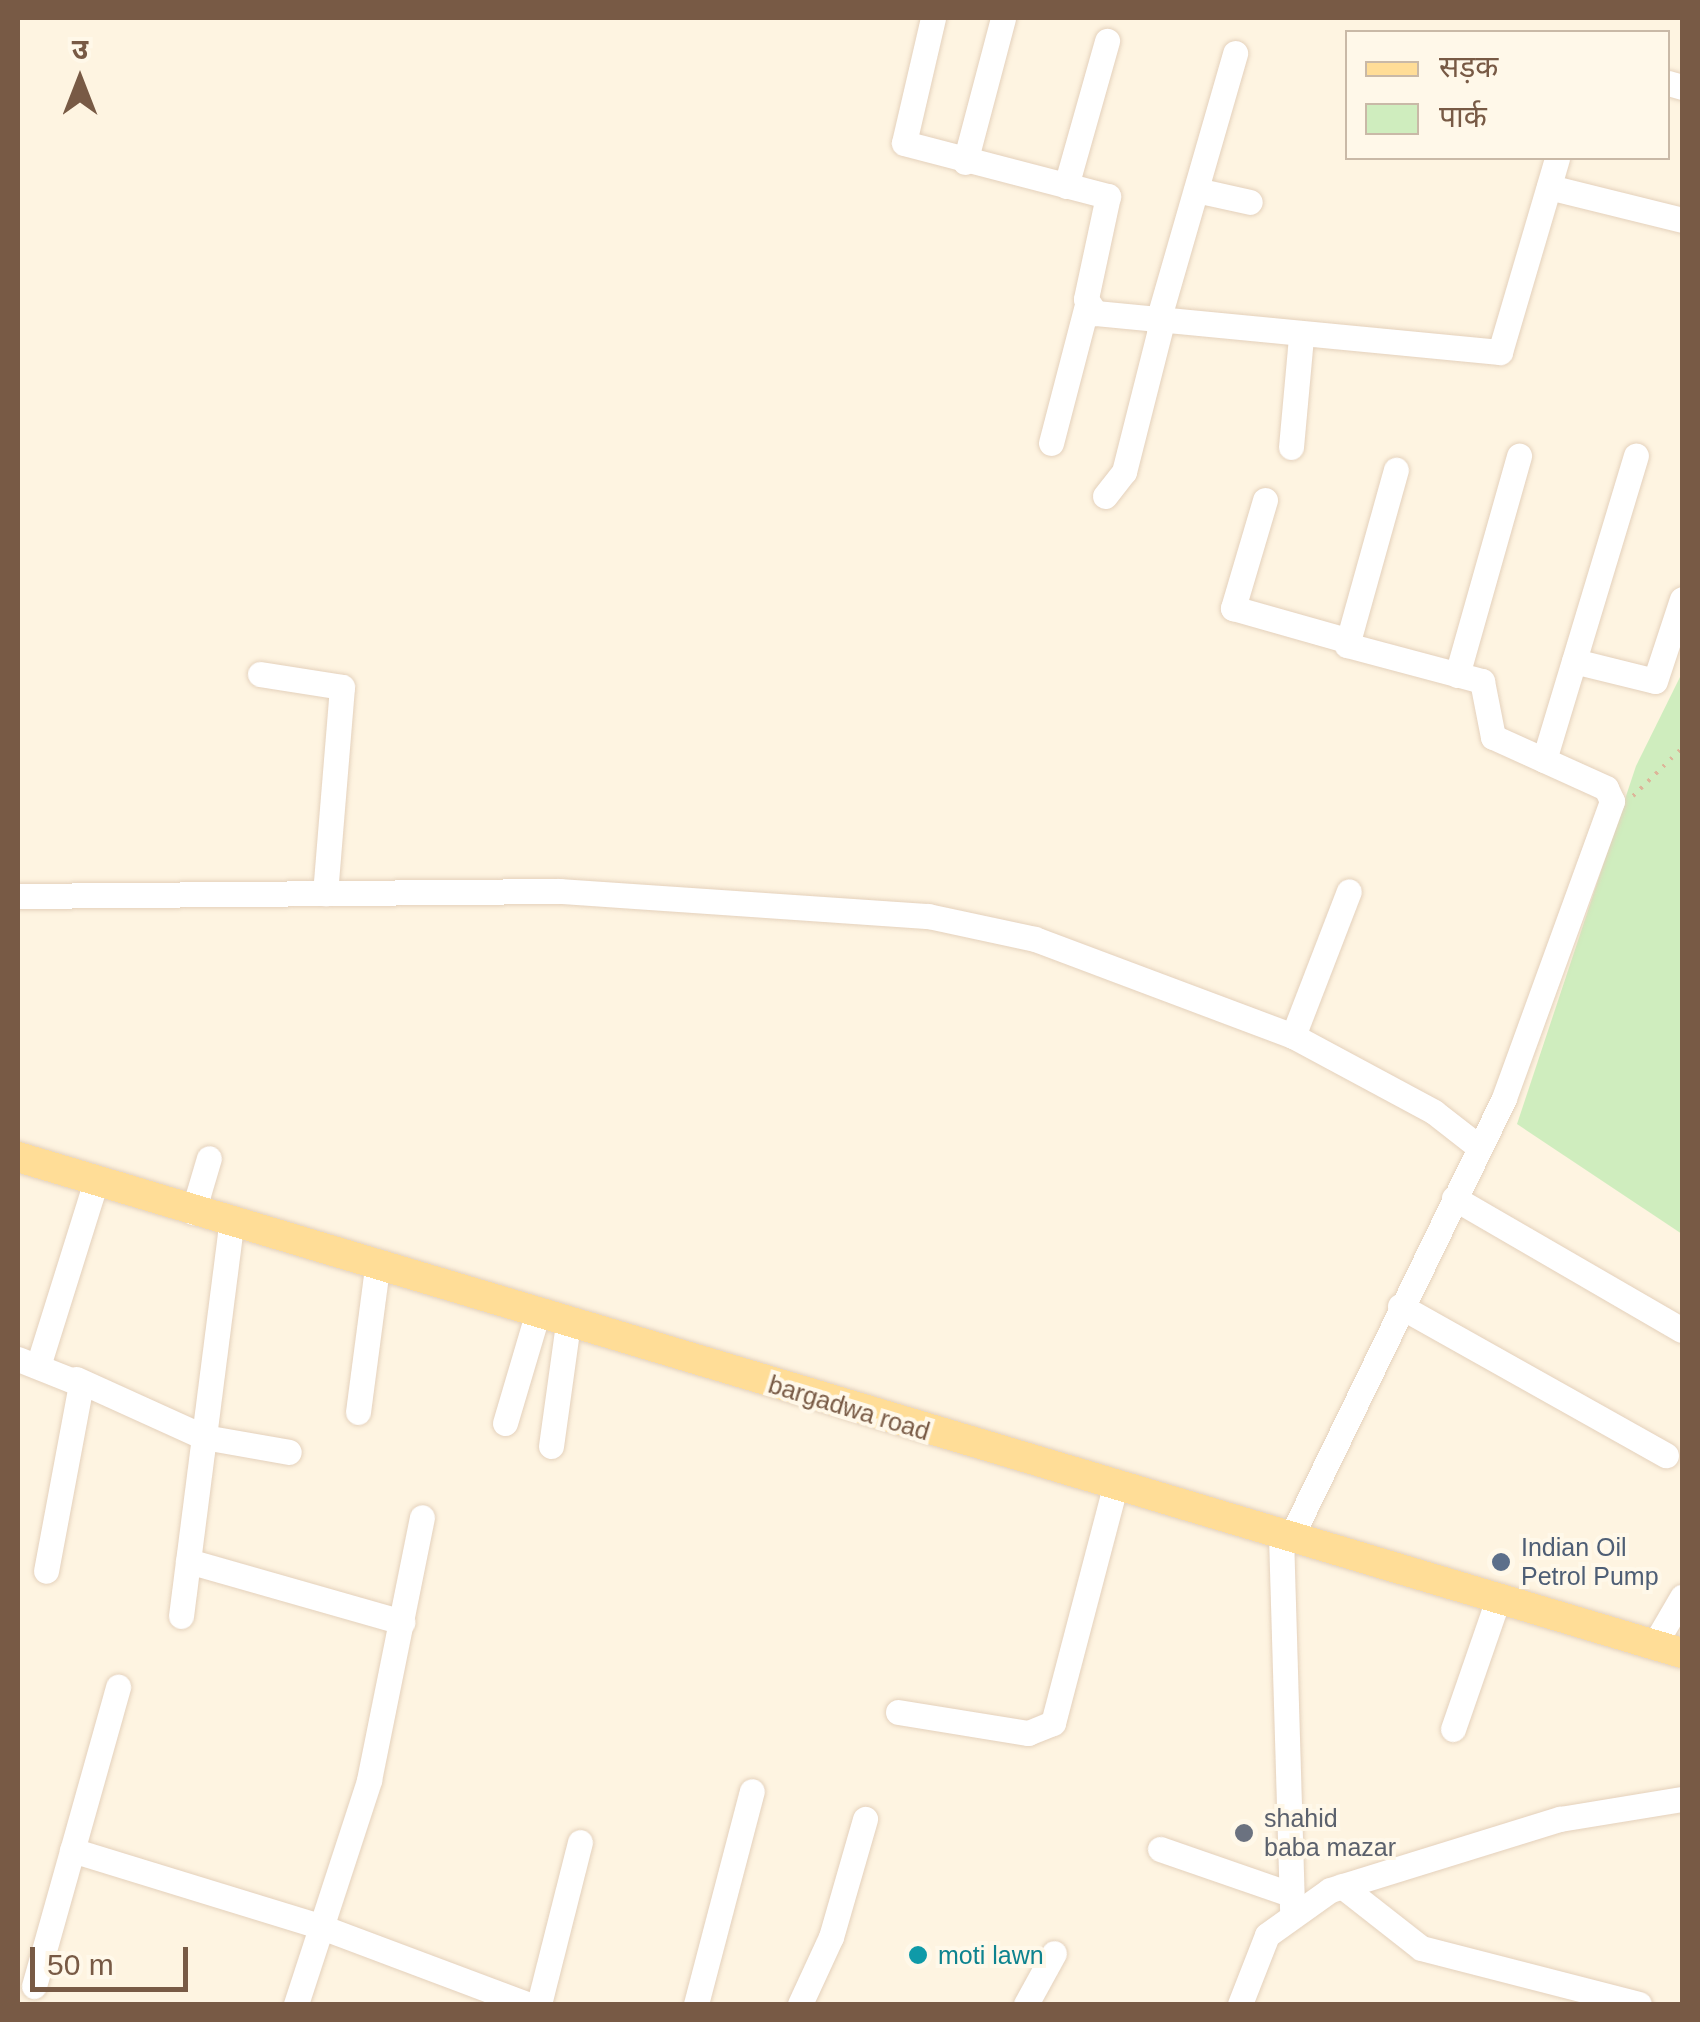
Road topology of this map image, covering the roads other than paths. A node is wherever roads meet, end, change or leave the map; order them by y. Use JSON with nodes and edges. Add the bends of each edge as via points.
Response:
{"nodes":[{"id":1,"x":933,"y":18,"type":"edge"},
{"id":2,"x":1003,"y":18,"type":"edge"},
{"id":3,"x":1107,"y":41,"type":"dead end"},
{"id":4,"x":1235,"y":53,"type":"dead end"},
{"id":5,"x":1556,"y":160,"type":"edge"},
{"id":6,"x":966,"y":162,"type":"junction"},
{"id":7,"x":1066,"y":186,"type":"junction"},
{"id":8,"x":1549,"y":187,"type":"junction"},
{"id":9,"x":1196,"y":190,"type":"junction"},
{"id":10,"x":1250,"y":202,"type":"dead end"},
{"id":11,"x":1682,"y":220,"type":"edge"},
{"id":12,"x":1086,"y":305,"type":"junction"},
{"id":13,"x":1159,"y":325,"type":"junction"},
{"id":14,"x":1301,"y":337,"type":"junction"},
{"id":15,"x":1051,"y":443,"type":"dead end"},
{"id":16,"x":1291,"y":447,"type":"dead end"},
{"id":17,"x":1519,"y":456,"type":"dead end"},
{"id":18,"x":1636,"y":456,"type":"dead end"},
{"id":19,"x":1396,"y":470,"type":"dead end"},
{"id":20,"x":1106,"y":496,"type":"dead end"},
{"id":21,"x":1265,"y":500,"type":"dead end"},
{"id":22,"x":1682,"y":600,"type":"edge"},
{"id":23,"x":1346,"y":640,"type":"junction"},
{"id":24,"x":1574,"y":662,"type":"junction"},
{"id":25,"x":260,"y":674,"type":"dead end"},
{"id":26,"x":1457,"y":676,"type":"junction"},
{"id":27,"x":1544,"y":760,"type":"junction"},
{"id":28,"x":1349,"y":891,"type":"dead end"},
{"id":29,"x":325,"y":893,"type":"junction"},
{"id":30,"x":18,"y":896,"type":"edge"},
{"id":31,"x":1293,"y":1036,"type":"junction"},
{"id":32,"x":1480,"y":1148,"type":"junction"},
{"id":33,"x":18,"y":1157,"type":"edge"},
{"id":34,"x":209,"y":1158,"type":"dead end"},
{"id":35,"x":96,"y":1181,"type":"junction"},
{"id":36,"x":1454,"y":1198,"type":"junction"},
{"id":37,"x":193,"y":1212,"type":"junction"},
{"id":38,"x":231,"y":1223,"type":"junction"},
{"id":39,"x":377,"y":1268,"type":"junction"},
{"id":40,"x":1400,"y":1306,"type":"junction"},
{"id":41,"x":537,"y":1315,"type":"junction"},
{"id":42,"x":568,"y":1324,"type":"junction"},
{"id":43,"x":1682,"y":1330,"type":"edge"},
{"id":44,"x":28,"y":1362,"type":"edge"},
{"id":45,"x":76,"y":1379,"type":"junction"},
{"id":46,"x":358,"y":1412,"type":"dead end"},
{"id":47,"x":505,"y":1423,"type":"dead end"},
{"id":48,"x":204,"y":1438,"type":"junction"},
{"id":49,"x":551,"y":1446,"type":"dead end"},
{"id":50,"x":290,"y":1452,"type":"dead end"},
{"id":51,"x":1666,"y":1455,"type":"dead end"},
{"id":52,"x":1116,"y":1488,"type":"junction"},
{"id":53,"x":422,"y":1517,"type":"dead end"},
{"id":54,"x":1286,"y":1537,"type":"junction"},
{"id":55,"x":188,"y":1561,"type":"junction"},
{"id":56,"x":46,"y":1572,"type":"dead end"},
{"id":57,"x":1682,"y":1598,"type":"edge"},
{"id":58,"x":1498,"y":1600,"type":"junction"},
{"id":59,"x":181,"y":1616,"type":"dead end"},
{"id":60,"x":402,"y":1622,"type":"junction"},
{"id":61,"x":1668,"y":1649,"type":"edge"},
{"id":62,"x":118,"y":1687,"type":"dead end"},
{"id":63,"x":898,"y":1712,"type":"dead end"},
{"id":64,"x":1453,"y":1729,"type":"dead end"},
{"id":65,"x":752,"y":1791,"type":"dead end"},
{"id":66,"x":1682,"y":1799,"type":"edge"},
{"id":67,"x":865,"y":1820,"type":"dead end"},
{"id":68,"x":580,"y":1842,"type":"dead end"},
{"id":69,"x":1160,"y":1848,"type":"dead end"},
{"id":70,"x":72,"y":1850,"type":"junction"},
{"id":71,"x":1342,"y":1886,"type":"junction"},
{"id":72,"x":1291,"y":1904,"type":"junction"},
{"id":73,"x":319,"y":1926,"type":"junction"},
{"id":74,"x":1054,"y":1954,"type":"dead end"},
{"id":75,"x":34,"y":1986,"type":"dead end"},
{"id":76,"x":296,"y":2004,"type":"edge"},
{"id":77,"x":526,"y":2004,"type":"edge"},
{"id":78,"x":539,"y":2004,"type":"edge"},
{"id":79,"x":696,"y":2004,"type":"edge"},
{"id":80,"x":800,"y":2004,"type":"edge"},
{"id":81,"x":1026,"y":2004,"type":"edge"},
{"id":82,"x":1240,"y":2004,"type":"edge"},
{"id":83,"x":1639,"y":2004,"type":"edge"}],
"edges":[{"from":1,"to":6,"type":"street","via":[[904,142]]},
{"from":2,"to":6,"type":"street"},
{"from":3,"to":7,"type":"street"},
{"from":4,"to":9,"type":"street"},
{"from":5,"to":8,"type":"street"},
{"from":6,"to":7,"type":"street"},
{"from":7,"to":12,"type":"street","via":[[1112,204]]},
{"from":8,"to":11,"type":"street"},
{"from":8,"to":14,"type":"street","via":[[1500,352]]},
{"from":9,"to":10,"type":"street"},
{"from":9,"to":13,"type":"street"},
{"from":12,"to":13,"type":"street"},
{"from":12,"to":15,"type":"street"},
{"from":13,"to":14,"type":"street"},
{"from":13,"to":20,"type":"street","via":[[1124,472]]},
{"from":14,"to":16,"type":"street"},
{"from":17,"to":26,"type":"street"},
{"from":18,"to":24,"type":"street"},
{"from":19,"to":23,"type":"street"},
{"from":21,"to":23,"type":"street","via":[[1233,608]]},
{"from":22,"to":24,"type":"street","via":[[1655,681]]},
{"from":23,"to":26,"type":"street","via":[[1350,650]]},
{"from":24,"to":27,"type":"street"},
{"from":25,"to":29,"type":"street","via":[[342,687]]},
{"from":26,"to":27,"type":"street","via":[[1488,686],[1487,732]]},
{"from":27,"to":32,"type":"street","via":[[1606,788],[1612,801]]},
{"from":28,"to":31,"type":"street"},
{"from":29,"to":30,"type":"street"},
{"from":29,"to":31,"type":"street","via":[[560,891],[928,916],[1035,939]]},
{"from":31,"to":32,"type":"street","via":[[1434,1112]]},
{"from":32,"to":36,"type":"street"},
{"from":33,"to":35,"type":"main road","name":"bargadwa road"},
{"from":34,"to":37,"type":"street"},
{"from":35,"to":37,"type":"main road","name":"bargadwa road"},
{"from":35,"to":44,"type":"street"},
{"from":36,"to":40,"type":"street"},
{"from":36,"to":43,"type":"street"},
{"from":37,"to":38,"type":"main road","name":"bargadwa road"},
{"from":38,"to":39,"type":"main road","name":"bargadwa road"},
{"from":38,"to":48,"type":"street"},
{"from":39,"to":41,"type":"main road","name":"bargadwa road"},
{"from":39,"to":46,"type":"street"},
{"from":40,"to":51,"type":"street"},
{"from":40,"to":54,"type":"street"},
{"from":41,"to":42,"type":"main road","name":"bargadwa road"},
{"from":41,"to":47,"type":"street"},
{"from":42,"to":49,"type":"street"},
{"from":42,"to":52,"type":"main road","name":"bargadwa road"},
{"from":44,"to":45,"type":"street"},
{"from":45,"to":48,"type":"street"},
{"from":45,"to":56,"type":"street"},
{"from":48,"to":50,"type":"street"},
{"from":48,"to":55,"type":"street"},
{"from":52,"to":54,"type":"main road","name":"bargadwa road"},
{"from":52,"to":63,"type":"street","via":[[1053,1723],[1028,1733]]},
{"from":53,"to":60,"type":"street"},
{"from":54,"to":58,"type":"main road","name":"bargadwa road"},
{"from":54,"to":72,"type":"street"},
{"from":55,"to":59,"type":"street"},
{"from":55,"to":60,"type":"street"},
{"from":57,"to":61,"type":"street"},
{"from":58,"to":61,"type":"main road","name":"bargadwa road"},
{"from":58,"to":64,"type":"street"},
{"from":60,"to":73,"type":"street","via":[[369,1780]]},
{"from":62,"to":70,"type":"street"},
{"from":65,"to":79,"type":"street"},
{"from":66,"to":71,"type":"street","via":[[1542,1824]]},
{"from":67,"to":80,"type":"street","via":[[831,1937]]},
{"from":68,"to":78,"type":"street"},
{"from":69,"to":72,"type":"street"},
{"from":70,"to":73,"type":"street"},
{"from":70,"to":75,"type":"street"},
{"from":71,"to":72,"type":"street"},
{"from":71,"to":83,"type":"street","via":[[1421,1948]]},
{"from":72,"to":82,"type":"street","via":[[1267,1934]]},
{"from":73,"to":76,"type":"street"},
{"from":73,"to":77,"type":"street"},
{"from":74,"to":81,"type":"street"}]}
